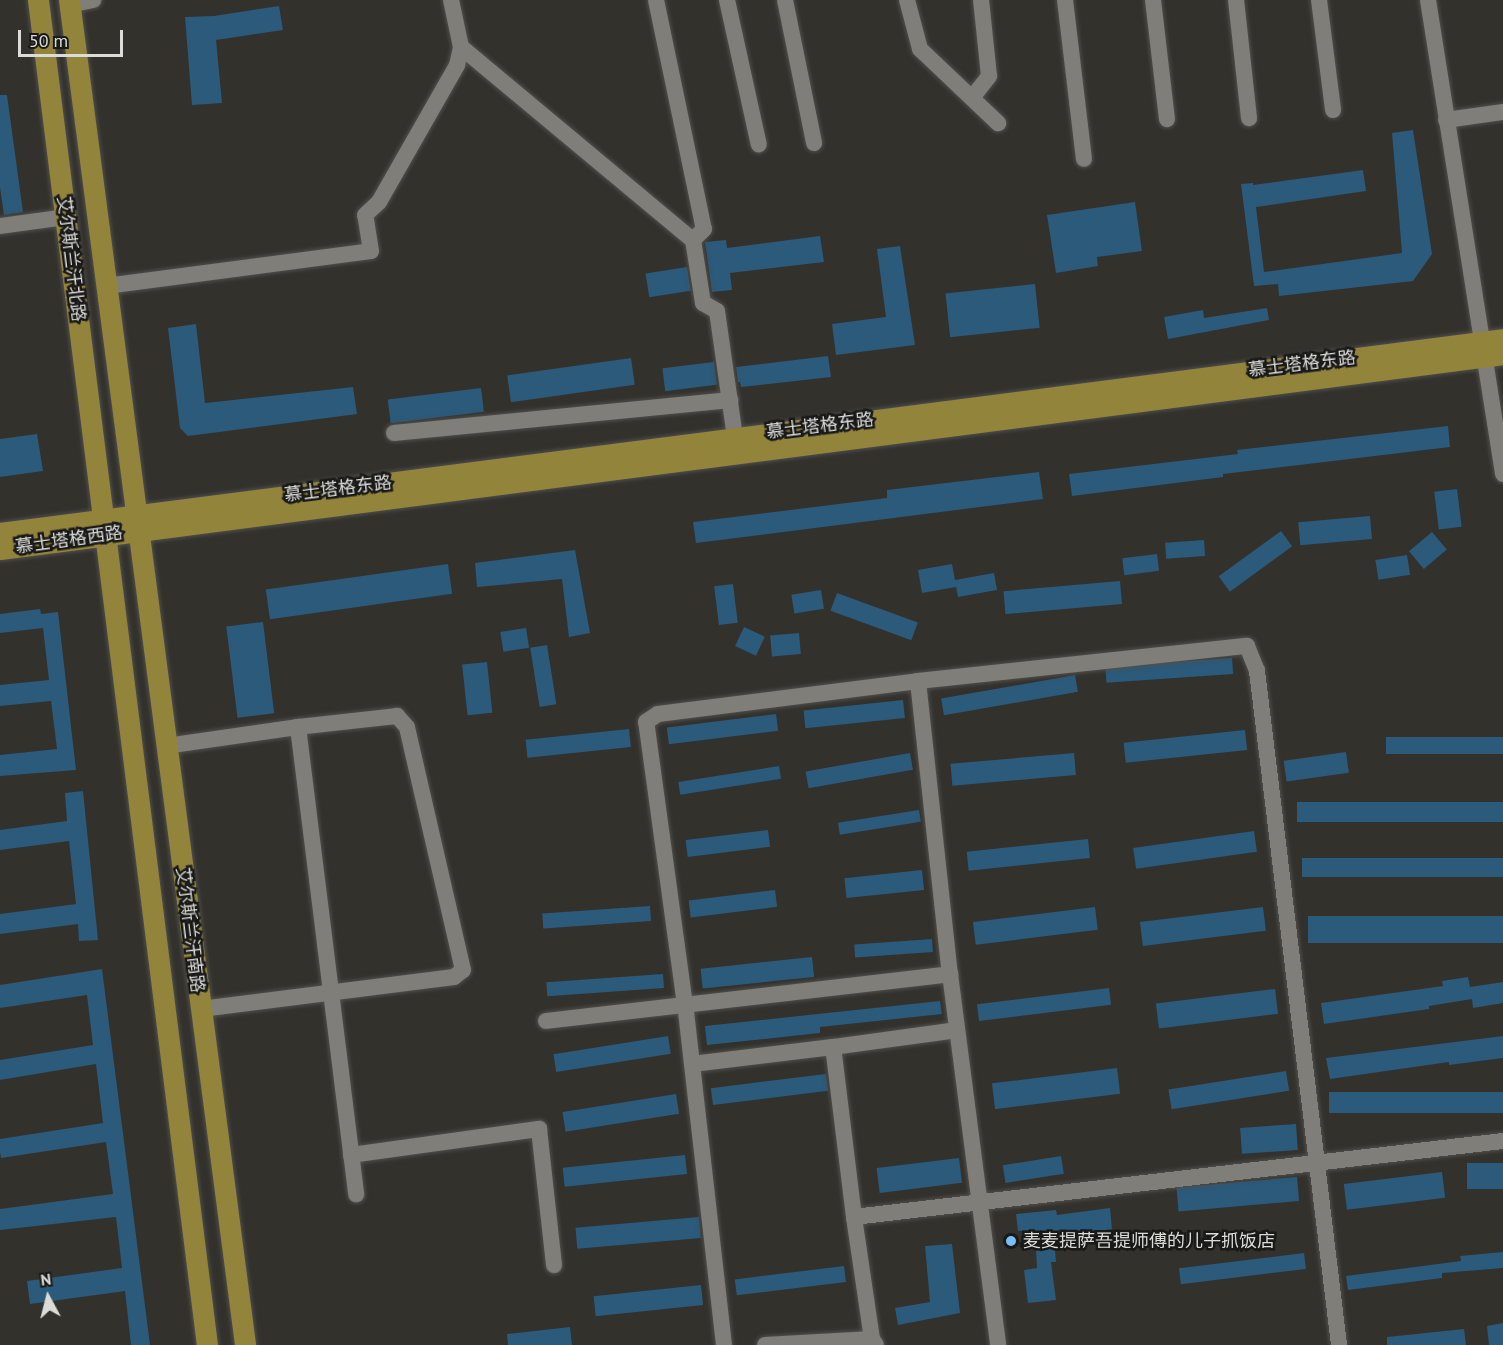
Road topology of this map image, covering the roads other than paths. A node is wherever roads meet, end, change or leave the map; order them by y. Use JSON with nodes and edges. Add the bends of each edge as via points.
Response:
{"nodes":[{"id":1,"x":38,"y":0,"type":"edge"},
{"id":2,"x":93,"y":0,"type":"edge"},
{"id":3,"x":451,"y":0,"type":"edge"},
{"id":4,"x":657,"y":0,"type":"edge"},
{"id":5,"x":727,"y":0,"type":"edge"},
{"id":6,"x":784,"y":0,"type":"edge"},
{"id":7,"x":908,"y":0,"type":"edge"},
{"id":8,"x":981,"y":0,"type":"edge"},
{"id":9,"x":1065,"y":0,"type":"edge"},
{"id":10,"x":1153,"y":0,"type":"edge"},
{"id":11,"x":1236,"y":0,"type":"edge"},
{"id":12,"x":1319,"y":0,"type":"edge"},
{"id":13,"x":1428,"y":0,"type":"edge"},
{"id":14,"x":69,"y":3,"type":"edge"},
{"id":15,"x":461,"y":47,"type":"junction"},
{"id":16,"x":972,"y":98,"type":"junction"},
{"id":17,"x":1333,"y":110,"type":"dead end"},
{"id":18,"x":1503,"y":112,"type":"edge"},
{"id":19,"x":1250,"y":118,"type":"dead end"},
{"id":20,"x":1167,"y":119,"type":"dead end"},
{"id":21,"x":1446,"y":120,"type":"junction"},
{"id":22,"x":999,"y":123,"type":"dead end"},
{"id":23,"x":814,"y":143,"type":"dead end"},
{"id":24,"x":759,"y":145,"type":"dead end"},
{"id":25,"x":1084,"y":159,"type":"dead end"},
{"id":26,"x":66,"y":217,"type":"junction"},
{"id":27,"x":0,"y":226,"type":"edge"},
{"id":28,"x":693,"y":240,"type":"junction"},
{"id":29,"x":106,"y":286,"type":"junction"},
{"id":30,"x":1503,"y":339,"type":"edge"},
{"id":31,"x":1490,"y":351,"type":"edge"},
{"id":32,"x":730,"y":400,"type":"junction"},
{"id":33,"x":394,"y":433,"type":"dead end"},
{"id":34,"x":735,"y":437,"type":"junction"},
{"id":35,"x":1503,"y":474,"type":"edge"},
{"id":36,"x":137,"y":523,"type":"junction"},
{"id":37,"x":105,"y":527,"type":"junction"},
{"id":38,"x":0,"y":533,"type":"edge"},
{"id":39,"x":0,"y":549,"type":"edge"},
{"id":40,"x":918,"y":688,"type":"junction"},
{"id":41,"x":298,"y":727,"type":"junction"},
{"id":42,"x":166,"y":746,"type":"junction"},
{"id":43,"x":950,"y":974,"type":"junction"},
{"id":44,"x":331,"y":993,"type":"junction"},
{"id":45,"x":685,"y":1005,"type":"junction"},
{"id":46,"x":201,"y":1010,"type":"junction"},
{"id":47,"x":546,"y":1021,"type":"dead end"},
{"id":48,"x":957,"y":1030,"type":"junction"},
{"id":49,"x":833,"y":1047,"type":"junction"},
{"id":50,"x":692,"y":1064,"type":"junction"},
{"id":51,"x":1503,"y":1141,"type":"edge"},
{"id":52,"x":351,"y":1155,"type":"junction"},
{"id":53,"x":1316,"y":1162,"type":"junction"},
{"id":54,"x":356,"y":1194,"type":"dead end"},
{"id":55,"x":979,"y":1200,"type":"junction"},
{"id":56,"x":854,"y":1217,"type":"junction"},
{"id":57,"x":554,"y":1265,"type":"dead end"},
{"id":58,"x":874,"y":1342,"type":"edge"},
{"id":59,"x":207,"y":1345,"type":"edge"},
{"id":60,"x":244,"y":1345,"type":"edge"},
{"id":61,"x":724,"y":1345,"type":"edge"},
{"id":62,"x":765,"y":1345,"type":"edge"},
{"id":63,"x":998,"y":1345,"type":"edge"},
{"id":64,"x":1339,"y":1345,"type":"edge"}],
"edges":[{"from":1,"to":26,"type":"main road","name":"艾尔斯兰汗北路"},
{"from":2,"to":14,"type":"street"},
{"from":3,"to":15,"type":"street"},
{"from":4,"to":28,"type":"street","via":[[704,229]]},
{"from":5,"to":24,"type":"street"},
{"from":6,"to":23,"type":"street"},
{"from":7,"to":16,"type":"street","via":[[920,49]]},
{"from":8,"to":16,"type":"street","via":[[989,76]]},
{"from":9,"to":25,"type":"street"},
{"from":10,"to":20,"type":"street"},
{"from":11,"to":19,"type":"street"},
{"from":12,"to":17,"type":"street"},
{"from":13,"to":21,"type":"street"},
{"from":14,"to":29,"type":"main road","name":"艾尔斯兰汗北路"},
{"from":15,"to":28,"type":"street"},
{"from":15,"to":29,"type":"street","via":[[457,65],[379,202],[365,215],[371,251]]},
{"from":16,"to":22,"type":"street"},
{"from":18,"to":21,"type":"street"},
{"from":21,"to":31,"type":"street"},
{"from":26,"to":27,"type":"street"},
{"from":26,"to":37,"type":"main road","name":"艾尔斯兰汗北路"},
{"from":28,"to":32,"type":"street","via":[[703,303],[717,311]]},
{"from":29,"to":36,"type":"main road","name":"艾尔斯兰汗北路"},
{"from":30,"to":31,"type":"main road","name":"慕士塔格东路"},
{"from":31,"to":34,"type":"main road","name":"慕士塔格东路"},
{"from":31,"to":35,"type":"street"},
{"from":31,"to":36,"type":"main road","name":"慕士塔格东路"},
{"from":32,"to":33,"type":"street"},
{"from":32,"to":34,"type":"street"},
{"from":34,"to":36,"type":"main road","name":"慕士塔格东路"},
{"from":36,"to":37,"type":"main road","name":"慕士塔格西路"},
{"from":36,"to":42,"type":"main road","name":"艾尔斯兰汗南路"},
{"from":37,"to":38,"type":"main road","name":"慕士塔格西路"},
{"from":37,"to":39,"type":"main road","name":"慕士塔格西路"},
{"from":37,"to":59,"type":"main road","name":"艾尔斯兰汗南路"},
{"from":40,"to":43,"type":"street"},
{"from":40,"to":45,"type":"street","via":[[658,714],[646,722]]},
{"from":40,"to":53,"type":"street","via":[[1247,645],[1257,671]]},
{"from":41,"to":42,"type":"street"},
{"from":41,"to":44,"type":"street"},
{"from":41,"to":44,"type":"street","via":[[397,716],[407,727],[463,970],[454,976]]},
{"from":42,"to":46,"type":"main road","name":"艾尔斯兰汗南路"},
{"from":43,"to":45,"type":"street"},
{"from":43,"to":48,"type":"street"},
{"from":44,"to":46,"type":"street"},
{"from":44,"to":52,"type":"street"},
{"from":45,"to":47,"type":"street"},
{"from":45,"to":50,"type":"street"},
{"from":46,"to":60,"type":"main road","name":"艾尔斯兰汗南路"},
{"from":48,"to":49,"type":"street"},
{"from":48,"to":55,"type":"street"},
{"from":49,"to":50,"type":"street"},
{"from":49,"to":56,"type":"street"},
{"from":50,"to":61,"type":"street"},
{"from":51,"to":53,"type":"street"},
{"from":52,"to":54,"type":"street"},
{"from":52,"to":57,"type":"street","via":[[539,1129]]},
{"from":53,"to":55,"type":"street"},
{"from":53,"to":64,"type":"street"},
{"from":55,"to":56,"type":"street"},
{"from":55,"to":63,"type":"street"},
{"from":56,"to":58,"type":"street"},
{"from":58,"to":62,"type":"street"}]}
